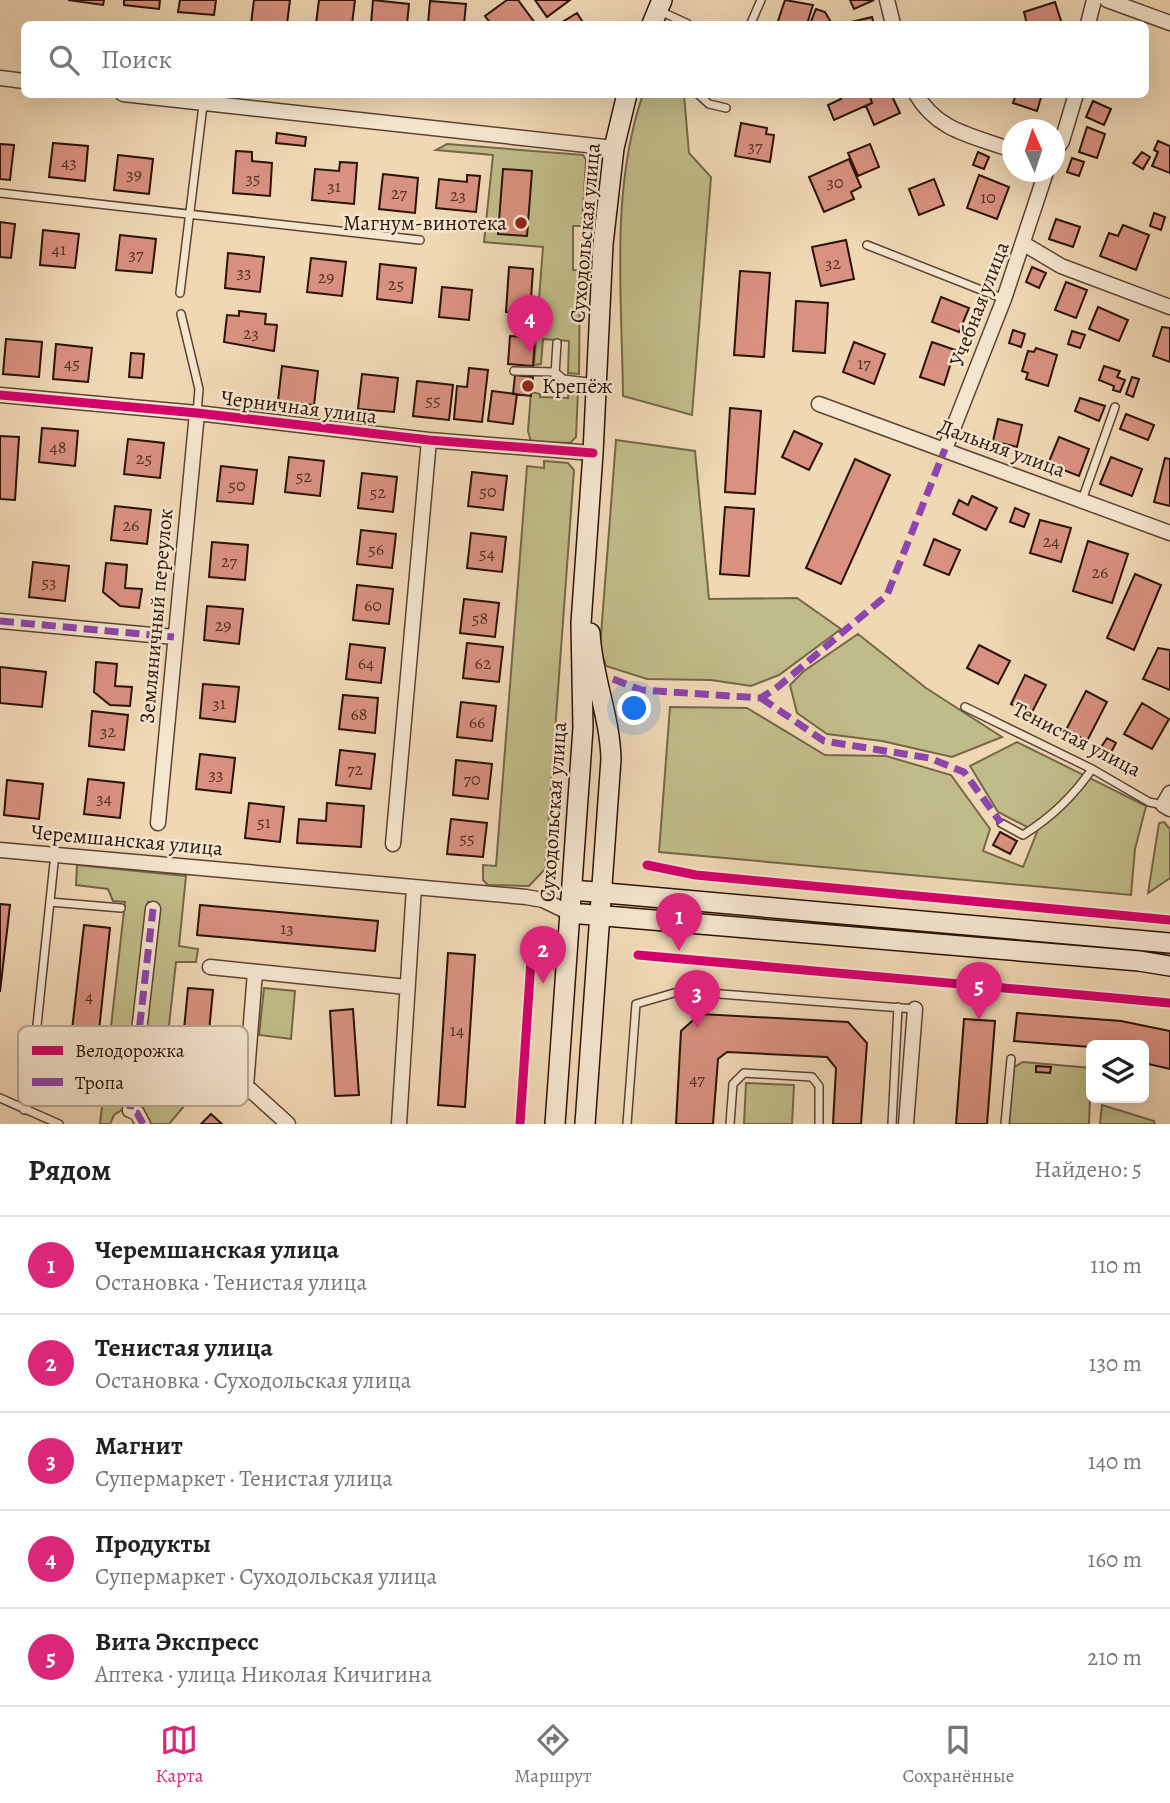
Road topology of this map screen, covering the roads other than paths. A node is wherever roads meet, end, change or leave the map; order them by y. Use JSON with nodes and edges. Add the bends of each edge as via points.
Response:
{"nodes":[{"id":1,"x":761,"y":0,"type":"edge"},
{"id":2,"x":887,"y":0,"type":"edge"},
{"id":3,"x":1094,"y":0,"type":"edge"},
{"id":4,"x":1108,"y":0,"type":"edge"},
{"id":5,"x":658,"y":11,"type":"edge"},
{"id":6,"x":681,"y":21,"type":"edge"},
{"id":7,"x":752,"y":21,"type":"edge"},
{"id":8,"x":892,"y":21,"type":"edge"},
{"id":9,"x":1089,"y":21,"type":"edge"},
{"id":10,"x":1170,"y":23,"type":"edge"},
{"id":11,"x":0,"y":78,"type":"edge"},
{"id":12,"x":21,"y":81,"type":"edge"},
{"id":13,"x":152,"y":98,"type":"edge"},
{"id":14,"x":626,"y":98,"type":"edge"},
{"id":15,"x":702,"y":98,"type":"edge"},
{"id":16,"x":918,"y":98,"type":"edge"},
{"id":17,"x":1075,"y":98,"type":"edge"},
{"id":18,"x":203,"y":105,"type":"junction"},
{"id":19,"x":726,"y":108,"type":"dead end"},
{"id":20,"x":1065,"y":131,"type":"edge"},
{"id":21,"x":1002,"y":146,"type":"edge"},
{"id":22,"x":614,"y":148,"type":"junction"},
{"id":23,"x":1043,"y":182,"type":"edge"},
{"id":24,"x":0,"y":193,"type":"edge"},
{"id":25,"x":188,"y":212,"type":"junction"},
{"id":26,"x":420,"y":240,"type":"dead end"},
{"id":27,"x":1024,"y":244,"type":"junction"},
{"id":28,"x":867,"y":245,"type":"dead end"},
{"id":29,"x":180,"y":293,"type":"dead end"},
{"id":30,"x":1004,"y":299,"type":"junction"},
{"id":31,"x":1170,"y":307,"type":"edge"},
{"id":32,"x":181,"y":314,"type":"dead end"},
{"id":33,"x":557,"y":343,"type":"dead end"},
{"id":34,"x":514,"y":371,"type":"dead end"},
{"id":35,"x":555,"y":372,"type":"junction"},
{"id":36,"x":597,"y":384,"type":"junction"},
{"id":37,"x":554,"y":390,"type":"dead end"},
{"id":38,"x":0,"y":395,"type":"edge"},
{"id":39,"x":819,"y":404,"type":"dead end"},
{"id":40,"x":1115,"y":407,"type":"dead end"},
{"id":41,"x":197,"y":413,"type":"junction"},
{"id":42,"x":429,"y":440,"type":"junction"},
{"id":43,"x":945,"y":449,"type":"junction"},
{"id":44,"x":593,"y":453,"type":"junction"},
{"id":45,"x":1082,"y":500,"type":"junction"},
{"id":46,"x":1170,"y":533,"type":"edge"},
{"id":47,"x":586,"y":587,"type":"junction"},
{"id":48,"x":0,"y":621,"type":"edge"},
{"id":49,"x":174,"y":637,"type":"junction"},
{"id":50,"x":965,"y":706,"type":"dead end"},
{"id":51,"x":1092,"y":769,"type":"junction"},
{"id":52,"x":1168,"y":802,"type":"edge"},
{"id":53,"x":158,"y":823,"type":"dead end"},
{"id":54,"x":1001,"y":823,"type":"dead end"},
{"id":55,"x":393,"y":844,"type":"dead end"},
{"id":56,"x":0,"y":850,"type":"edge"},
{"id":57,"x":55,"y":858,"type":"junction"},
{"id":58,"x":414,"y":887,"type":"junction"},
{"id":59,"x":572,"y":890,"type":"junction"},
{"id":60,"x":601,"y":892,"type":"junction"},
{"id":61,"x":543,"y":900,"type":"junction"},
{"id":62,"x":50,"y":902,"type":"junction"},
{"id":63,"x":121,"y":908,"type":"dead end"},
{"id":64,"x":152,"y":909,"type":"dead end"},
{"id":65,"x":570,"y":913,"type":"junction"},
{"id":66,"x":598,"y":916,"type":"junction"},
{"id":67,"x":1170,"y":943,"type":"edge"},
{"id":68,"x":1170,"y":966,"type":"edge"},
{"id":69,"x":210,"y":967,"type":"dead end"},
{"id":70,"x":255,"y":972,"type":"junction"},
{"id":71,"x":407,"y":987,"type":"junction"},
{"id":72,"x":898,"y":1007,"type":"junction"},
{"id":73,"x":915,"y":1009,"type":"joint"},
{"id":74,"x":37,"y":1026,"type":"edge"},
{"id":75,"x":139,"y":1026,"type":"edge"},
{"id":76,"x":1010,"y":1059,"type":"dead end"},
{"id":77,"x":248,"y":1061,"type":"edge"},
{"id":78,"x":248,"y":1088,"type":"edge"},
{"id":79,"x":0,"y":1098,"type":"edge"},
{"id":80,"x":25,"y":1106,"type":"edge"},
{"id":81,"x":130,"y":1106,"type":"edge"},
{"id":82,"x":24,"y":1110,"type":"junction"},
{"id":83,"x":46,"y":1123,"type":"edge"},
{"id":84,"x":59,"y":1124,"type":"edge"},
{"id":85,"x":143,"y":1124,"type":"edge"},
{"id":86,"x":288,"y":1124,"type":"edge"},
{"id":87,"x":399,"y":1124,"type":"edge"},
{"id":88,"x":555,"y":1124,"type":"edge"},
{"id":89,"x":585,"y":1124,"type":"edge"},
{"id":90,"x":627,"y":1124,"type":"edge"},
{"id":91,"x":730,"y":1124,"type":"edge"},
{"id":92,"x":819,"y":1124,"type":"edge"},
{"id":93,"x":892,"y":1124,"type":"edge"},
{"id":94,"x":906,"y":1124,"type":"edge"},
{"id":95,"x":1006,"y":1124,"type":"edge"}],
"edges":[{"from":1,"to":7,"type":"lane"},
{"from":2,"to":8,"type":"street"},
{"from":3,"to":9,"type":"street"},
{"from":4,"to":10,"type":"street"},
{"from":5,"to":6,"type":"lane"},
{"from":11,"to":12,"type":"street"},
{"from":13,"to":18,"type":"street"},
{"from":14,"to":22,"type":"main road","name":"Суходольская улица"},
{"from":15,"to":19,"type":"lane"},
{"from":16,"to":21,"type":"street","via":[[927,113],[943,125]]},
{"from":17,"to":20,"type":"street"},
{"from":18,"to":22,"type":"street"},
{"from":18,"to":25,"type":"lane"},
{"from":22,"to":36,"type":"main road","name":"Суходольская улица","via":[[603,244]]},
{"from":23,"to":27,"type":"street","name":"Учебная улица"},
{"from":24,"to":25,"type":"lane"},
{"from":25,"to":26,"type":"lane"},
{"from":25,"to":29,"type":"lane"},
{"from":27,"to":30,"type":"street","name":"Учебная улица"},
{"from":27,"to":31,"type":"street","via":[[1061,266]]},
{"from":28,"to":30,"type":"lane"},
{"from":30,"to":43,"type":"street","name":"Учебная улица"},
{"from":32,"to":41,"type":"lane","via":[[199,389]]},
{"from":33,"to":35,"type":"lane"},
{"from":34,"to":35,"type":"lane"},
{"from":35,"to":36,"type":"lane","via":[[563,379]]},
{"from":35,"to":37,"type":"lane"},
{"from":36,"to":44,"type":"main road","name":"Суходольская улица"},
{"from":38,"to":41,"type":"street","name":"Черничная улица"},
{"from":39,"to":43,"type":"street","name":"Дальняя улица"},
{"from":40,"to":45,"type":"lane"},
{"from":41,"to":42,"type":"street","name":"Черничная улица"},
{"from":41,"to":49,"type":"street","name":"Земляничный переулок"},
{"from":42,"to":44,"type":"street","name":"Черничная улица"},
{"from":42,"to":55,"type":"street"},
{"from":43,"to":45,"type":"street","name":"Дальняя улица"},
{"from":44,"to":47,"type":"main road","name":"Суходольская улица"},
{"from":45,"to":46,"type":"street","name":"Дальняя улица"},
{"from":47,"to":59,"type":"main road","name":"Суходольская улица","via":[[579,660],[583,728]]},
{"from":47,"to":60,"type":"main road","name":"Суходольская улица","via":[[593,662],[610,740]]},
{"from":48,"to":49,"type":"street"},
{"from":49,"to":53,"type":"street","name":"Земляничный переулок"},
{"from":50,"to":51,"type":"lane","name":"Тенистая улица"},
{"from":51,"to":52,"type":"lane","name":"Тенистая улица","via":[[1149,802]]},
{"from":51,"to":54,"type":"lane","via":[[1049,819],[1023,835]]},
{"from":56,"to":57,"type":"street","name":"Черемшанская улица"},
{"from":57,"to":58,"type":"street","name":"Черемшанская улица"},
{"from":57,"to":62,"type":"lane"},
{"from":58,"to":61,"type":"street","name":"Черемшанская улица"},
{"from":58,"to":71,"type":"street"},
{"from":59,"to":60,"type":"main road"},
{"from":59,"to":61,"type":"street","name":"Черемшанская улица"},
{"from":59,"to":65,"type":"main road","name":"Суходольская улица"},
{"from":60,"to":66,"type":"main road","name":"Суходольская улица"},
{"from":60,"to":67,"type":"main road"},
{"from":61,"to":65,"type":"street","name":"Черемшанская улица"},
{"from":62,"to":63,"type":"lane"},
{"from":62,"to":74,"type":"lane"},
{"from":64,"to":75,"type":"street"},
{"from":65,"to":66,"type":"main road"},
{"from":65,"to":88,"type":"main road","name":"Суходольская улица"},
{"from":66,"to":68,"type":"main road"},
{"from":66,"to":89,"type":"main road","name":"Суходольская улица"},
{"from":69,"to":70,"type":"street"},
{"from":70,"to":71,"type":"street"},
{"from":70,"to":77,"type":"street"},
{"from":71,"to":87,"type":"street"},
{"from":72,"to":73,"type":"lane"},
{"from":72,"to":90,"type":"lane","via":[[681,990],[636,1004]]},
{"from":72,"to":93,"type":"lane"},
{"from":73,"to":94,"type":"street"},
{"from":76,"to":95,"type":"lane"},
{"from":78,"to":86,"type":"street"},
{"from":79,"to":82,"type":"lane"},
{"from":80,"to":82,"type":"lane"},
{"from":81,"to":85,"type":"street"},
{"from":82,"to":83,"type":"lane"},
{"from":83,"to":84,"type":"lane"},
{"from":91,"to":92,"type":"lane","via":[[733,1084],[744,1073],[812,1077],[819,1086]]}]}
